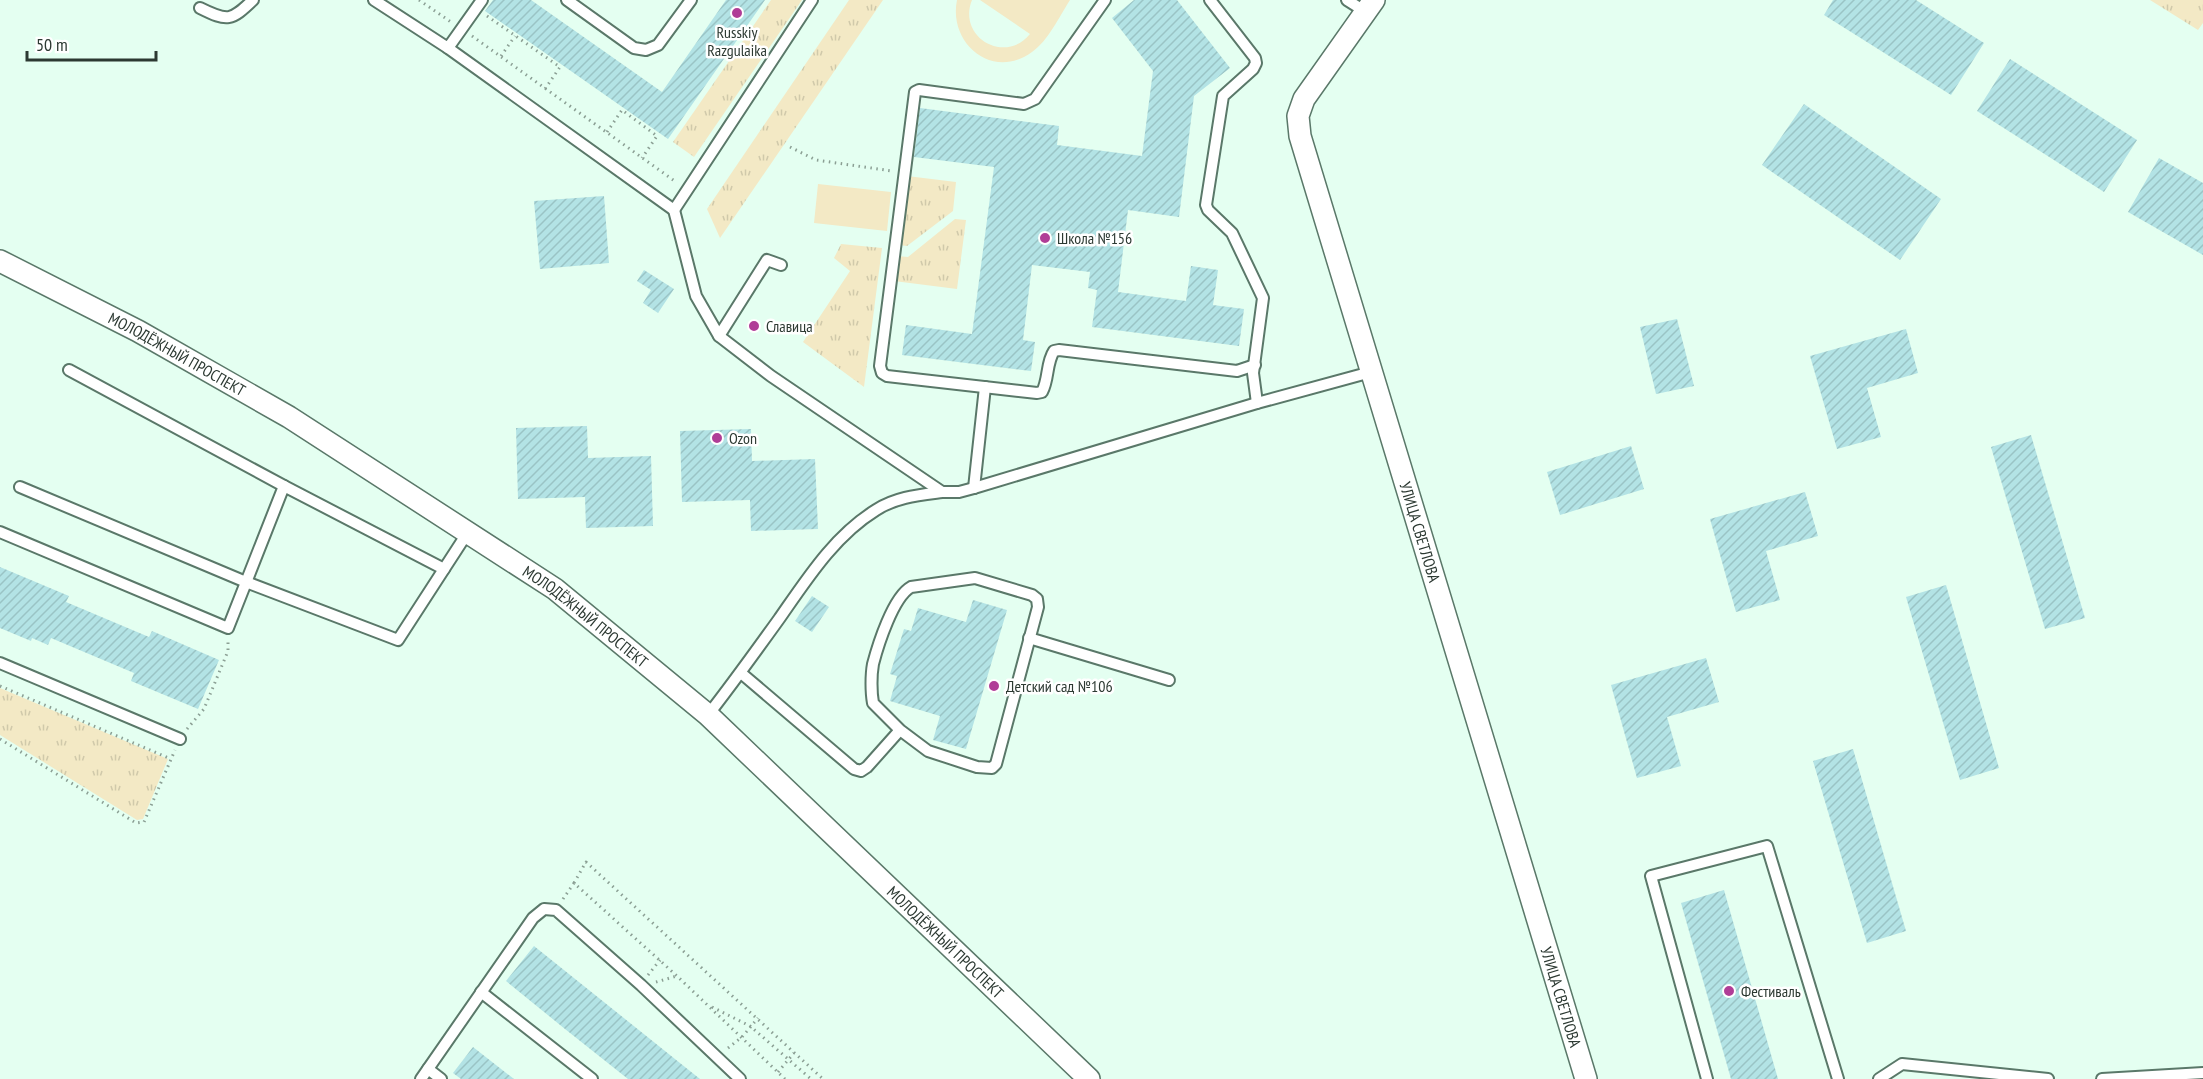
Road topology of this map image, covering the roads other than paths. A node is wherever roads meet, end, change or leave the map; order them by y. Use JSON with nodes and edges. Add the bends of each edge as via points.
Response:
{"nodes":[{"id":1,"x":253,"y":0,"type":"edge"},
{"id":2,"x":374,"y":0,"type":"edge"},
{"id":3,"x":567,"y":0,"type":"edge"},
{"id":4,"x":691,"y":0,"type":"edge"},
{"id":5,"x":812,"y":0,"type":"edge"},
{"id":6,"x":1105,"y":0,"type":"edge"},
{"id":7,"x":1210,"y":0,"type":"edge"},
{"id":8,"x":1347,"y":0,"type":"edge"},
{"id":9,"x":479,"y":4,"type":"edge"},
{"id":10,"x":1370,"y":6,"type":"edge"},
{"id":11,"x":200,"y":8,"type":"dead end"},
{"id":12,"x":448,"y":48,"type":"junction"},
{"id":13,"x":674,"y":210,"type":"junction"},
{"id":14,"x":0,"y":261,"type":"edge"},
{"id":15,"x":781,"y":265,"type":"dead end"},
{"id":16,"x":719,"y":336,"type":"junction"},
{"id":17,"x":1255,"y":365,"type":"junction"},
{"id":18,"x":69,"y":370,"type":"dead end"},
{"id":19,"x":1371,"y":372,"type":"junction"},
{"id":20,"x":985,"y":387,"type":"junction"},
{"id":21,"x":1257,"y":404,"type":"junction"},
{"id":22,"x":284,"y":486,"type":"junction"},
{"id":23,"x":20,"y":487,"type":"dead end"},
{"id":24,"x":974,"y":488,"type":"junction"},
{"id":25,"x":942,"y":492,"type":"junction"},
{"id":26,"x":0,"y":532,"type":"edge"},
{"id":27,"x":468,"y":532,"type":"junction"},
{"id":28,"x":444,"y":569,"type":"junction"},
{"id":29,"x":246,"y":582,"type":"junction"},
{"id":30,"x":1029,"y":638,"type":"junction"},
{"id":31,"x":0,"y":663,"type":"edge"},
{"id":32,"x":741,"y":673,"type":"junction"},
{"id":33,"x":1169,"y":680,"type":"dead end"},
{"id":34,"x":708,"y":715,"type":"junction"},
{"id":35,"x":900,"y":730,"type":"junction"},
{"id":36,"x":180,"y":739,"type":"road end"},
{"id":37,"x":481,"y":992,"type":"junction"},
{"id":38,"x":2203,"y":1073,"type":"edge"},
{"id":39,"x":424,"y":1074,"type":"edge"},
{"id":40,"x":441,"y":1079,"type":"edge"},
{"id":41,"x":592,"y":1079,"type":"edge"},
{"id":42,"x":740,"y":1079,"type":"edge"},
{"id":43,"x":1089,"y":1079,"type":"edge"},
{"id":44,"x":1586,"y":1079,"type":"edge"},
{"id":45,"x":1707,"y":1079,"type":"edge"},
{"id":46,"x":1838,"y":1079,"type":"edge"},
{"id":47,"x":1880,"y":1079,"type":"edge"},
{"id":48,"x":2048,"y":1079,"type":"edge"},
{"id":49,"x":2103,"y":1079,"type":"edge"}],
"edges":[{"from":1,"to":11,"type":"lane","via":[[228,19]]},
{"from":2,"to":12,"type":"lane"},
{"from":3,"to":4,"type":"lane","via":[[634,48],[646,50],[658,45]]},
{"from":5,"to":13,"type":"lane"},
{"from":6,"to":20,"type":"lane","via":[[1030,102],[915,92],[880,366],[887,376]]},
{"from":7,"to":17,"type":"lane","via":[[1256,63],[1223,96],[1206,205],[1232,233],[1263,298]]},
{"from":8,"to":10,"type":"lane"},
{"from":9,"to":12,"type":"lane"},
{"from":10,"to":19,"type":"street","name":"УЛИЦА СВЕТЛОВА","via":[[1304,99],[1298,116],[1300,136]]},
{"from":12,"to":13,"type":"lane"},
{"from":13,"to":16,"type":"lane","via":[[696,296]]},
{"from":14,"to":27,"type":"street","name":"МОЛОДЁЖНЫЙ ПРОСПЕКТ","via":[[138,331],[289,417]]},
{"from":15,"to":16,"type":"lane","via":[[767,260]]},
{"from":16,"to":25,"type":"lane"},
{"from":17,"to":20,"type":"lane","via":[[1237,371],[1059,350],[1050,357],[1042,392]]},
{"from":17,"to":21,"type":"lane"},
{"from":18,"to":22,"type":"lane"},
{"from":19,"to":21,"type":"lane"},
{"from":19,"to":44,"type":"street","name":"УЛИЦА СВЕТЛОВА"},
{"from":20,"to":24,"type":"lane"},
{"from":21,"to":24,"type":"lane"},
{"from":22,"to":28,"type":"lane"},
{"from":22,"to":29,"type":"lane"},
{"from":23,"to":29,"type":"lane"},
{"from":24,"to":25,"type":"lane"},
{"from":25,"to":32,"type":"lane","via":[[908,496],[888,504],[846,532],[817,565]]},
{"from":26,"to":29,"type":"lane","via":[[228,628]]},
{"from":27,"to":28,"type":"lane"},
{"from":27,"to":34,"type":"street","name":"МОЛОДЁЖНЫЙ ПРОСПЕКТ","via":[[555,589]]},
{"from":28,"to":29,"type":"lane","via":[[398,640]]},
{"from":30,"to":33,"type":"lane"},
{"from":30,"to":35,"type":"lane","via":[[993,768],[977,767],[928,751]]},
{"from":30,"to":35,"type":"lane","via":[[1038,607],[1032,594],[975,578],[908,589],[889,619],[873,666],[873,703]]},
{"from":31,"to":36,"type":"lane"},
{"from":32,"to":34,"type":"lane"},
{"from":32,"to":35,"type":"lane","via":[[854,769],[867,768]]},
{"from":34,"to":43,"type":"street","name":"МОЛОДЁЖНЫЙ ПРОСПЕКТ"},
{"from":37,"to":39,"type":"lane"},
{"from":37,"to":41,"type":"lane"},
{"from":37,"to":42,"type":"lane","via":[[533,918],[544,909],[556,910]]},
{"from":38,"to":49,"type":"lane"},
{"from":39,"to":40,"type":"lane"},
{"from":45,"to":46,"type":"lane","via":[[1651,876],[1767,846]]},
{"from":47,"to":48,"type":"lane","via":[[1902,1064]]}]}
